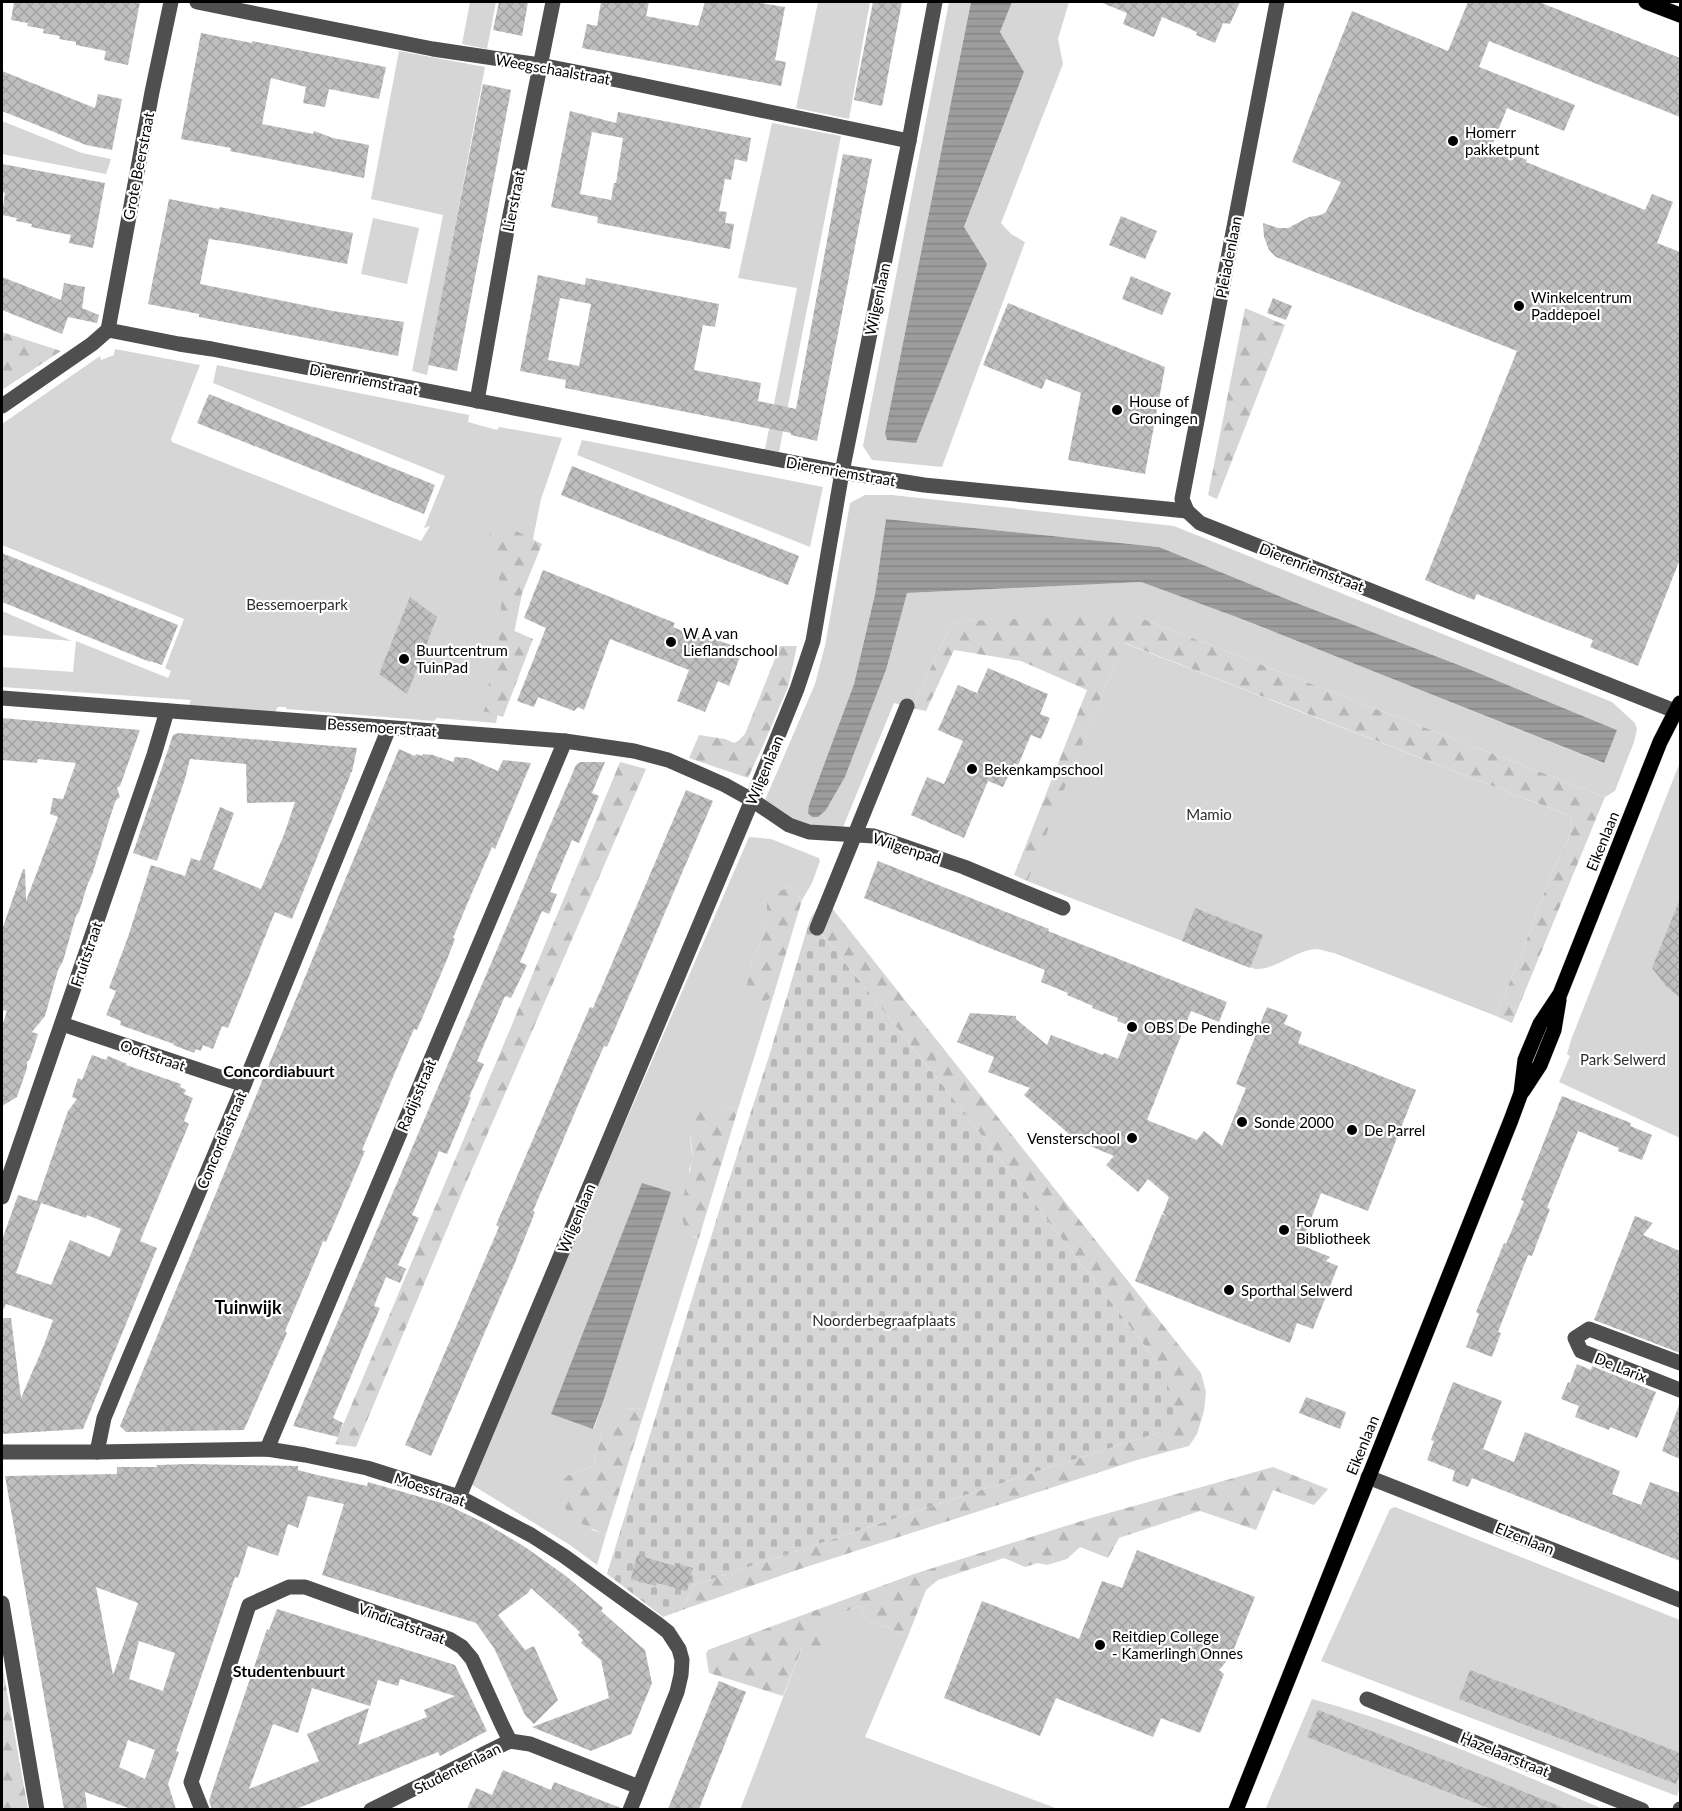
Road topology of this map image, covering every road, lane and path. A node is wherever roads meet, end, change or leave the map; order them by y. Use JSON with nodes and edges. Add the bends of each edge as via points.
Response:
{"nodes":[{"id":1,"x":171,"y":2,"type":"edge"},
{"id":2,"x":196,"y":2,"type":"edge"},
{"id":3,"x":553,"y":2,"type":"edge"},
{"id":4,"x":935,"y":2,"type":"edge"},
{"id":5,"x":1277,"y":2,"type":"edge"},
{"id":6,"x":1646,"y":2,"type":"edge"},
{"id":7,"x":1680,"y":15,"type":"edge"},
{"id":8,"x":540,"y":65,"type":"junction"},
{"id":9,"x":909,"y":141,"type":"junction"},
{"id":10,"x":108,"y":330,"type":"junction"},
{"id":11,"x":477,"y":401,"type":"junction"},
{"id":12,"x":2,"y":406,"type":"edge"},
{"id":13,"x":842,"y":472,"type":"junction"},
{"id":14,"x":1187,"y":512,"type":"junction"},
{"id":15,"x":2,"y":698,"type":"edge"},
{"id":16,"x":907,"y":706,"type":"dead end"},
{"id":17,"x":1679,"y":709,"type":"edge"},
{"id":18,"x":167,"y":711,"type":"junction"},
{"id":19,"x":389,"y":728,"type":"junction"},
{"id":20,"x":565,"y":741,"type":"junction"},
{"id":21,"x":752,"y":800,"type":"junction"},
{"id":22,"x":854,"y":834,"type":"junction"},
{"id":23,"x":1063,"y":908,"type":"dead end"},
{"id":24,"x":817,"y":928,"type":"dead end"},
{"id":25,"x":62,"y":1024,"type":"junction"},
{"id":26,"x":244,"y":1086,"type":"junction"},
{"id":27,"x":2,"y":1197,"type":"edge"},
{"id":28,"x":1680,"y":1364,"type":"edge"},
{"id":29,"x":1680,"y":1390,"type":"edge"},
{"id":30,"x":267,"y":1449,"type":"junction"},
{"id":31,"x":2,"y":1452,"type":"edge"},
{"id":32,"x":97,"y":1452,"type":"junction"},
{"id":33,"x":1368,"y":1476,"type":"junction"},
{"id":34,"x":459,"y":1497,"type":"junction"},
{"id":35,"x":1680,"y":1600,"type":"edge"},
{"id":36,"x":2,"y":1603,"type":"edge"},
{"id":37,"x":1367,"y":1699,"type":"dead end"},
{"id":38,"x":510,"y":1741,"type":"junction"},
{"id":39,"x":639,"y":1787,"type":"junction"},
{"id":40,"x":37,"y":1809,"type":"edge"},
{"id":41,"x":201,"y":1809,"type":"edge"},
{"id":42,"x":372,"y":1809,"type":"edge"},
{"id":43,"x":630,"y":1809,"type":"edge"},
{"id":44,"x":1236,"y":1809,"type":"edge"},
{"id":45,"x":1642,"y":1809,"type":"edge"}],
"edges":[{"from":1,"to":10,"type":"street","name":"Grote Beerstraat"},
{"from":2,"to":8,"type":"street","name":"Weegschaalstraat","via":[[433,49]]},
{"from":3,"to":8,"type":"street","name":"Lierstraat"},
{"from":4,"to":9,"type":"street","name":"Wilgenlaan"},
{"from":5,"to":14,"type":"street","name":"Pleiadenlaan","via":[[1183,491]]},
{"from":6,"to":7,"type":"main road"},
{"from":8,"to":9,"type":"street","name":"Weegschaalstraat"},
{"from":8,"to":11,"type":"street","name":"Lierstraat"},
{"from":9,"to":13,"type":"street","name":"Wilgenlaan"},
{"from":10,"to":11,"type":"street","name":"Dierenriemstraat"},
{"from":10,"to":12,"type":"street"},
{"from":11,"to":13,"type":"street","name":"Dierenriemstraat"},
{"from":13,"to":14,"type":"street","name":"Dierenriemstraat","via":[[924,485]]},
{"from":13,"to":21,"type":"street","name":"Wilgenlaan","via":[[813,641]]},
{"from":14,"to":17,"type":"street","name":"Dierenriemstraat","via":[[1200,523]]},
{"from":15,"to":18,"type":"street","name":"Bessemoerstraat"},
{"from":16,"to":22,"type":"street"},
{"from":17,"to":33,"type":"main road","name":"Eikenlaan","via":[[1660,742],[1560,994],[1540,1024],[1525,1060],[1521,1093]]},
{"from":18,"to":19,"type":"street","name":"Bessemoerstraat"},
{"from":18,"to":25,"type":"street","name":"Fruitstraat"},
{"from":19,"to":20,"type":"street","name":"Bessemoerstraat"},
{"from":19,"to":26,"type":"street","name":"Concordiastraat"},
{"from":20,"to":21,"type":"street","name":"Bessemoerstraat","via":[[668,760]]},
{"from":20,"to":30,"type":"street","name":"Radijsstraat"},
{"from":21,"to":22,"type":"street","name":"Wilgenpad","via":[[789,825],[809,832]]},
{"from":21,"to":34,"type":"street","name":"Wilgenlaan"},
{"from":22,"to":23,"type":"street","name":"Wilgenpad","via":[[903,845]]},
{"from":22,"to":24,"type":"street"},
{"from":25,"to":26,"type":"street","name":"Ooftstraat"},
{"from":25,"to":27,"type":"street","name":"Fruitstraat"},
{"from":26,"to":32,"type":"street","name":"Concordiastraat","via":[[114,1392]]},
{"from":28,"to":29,"type":"street","name":"De Larix","via":[[1589,1329],[1575,1338],[1581,1351]]},
{"from":30,"to":32,"type":"street","name":"Moesstraat"},
{"from":30,"to":34,"type":"street","name":"Moesstraat","via":[[367,1468]]},
{"from":31,"to":32,"type":"street","name":"Moesstraat"},
{"from":33,"to":35,"type":"street","name":"Elzenlaan"},
{"from":33,"to":44,"type":"main road","name":"Eikenlaan"},
{"from":34,"to":39,"type":"street","name":"Moesstraat","via":[[564,1556],[658,1623],[676,1644],[682,1666],[679,1685]]},
{"from":36,"to":40,"type":"street"},
{"from":37,"to":45,"type":"street","name":"Hazelaarstraat"},
{"from":38,"to":39,"type":"street","via":[[530,1744]]},
{"from":38,"to":41,"type":"street","name":"Vindicatstraat","via":[[472,1659],[462,1647],[305,1587],[289,1587],[249,1605],[191,1782]]},
{"from":38,"to":42,"type":"street","name":"Studentenlaan"},
{"from":39,"to":43,"type":"street","name":"Moesstraat"}]}
